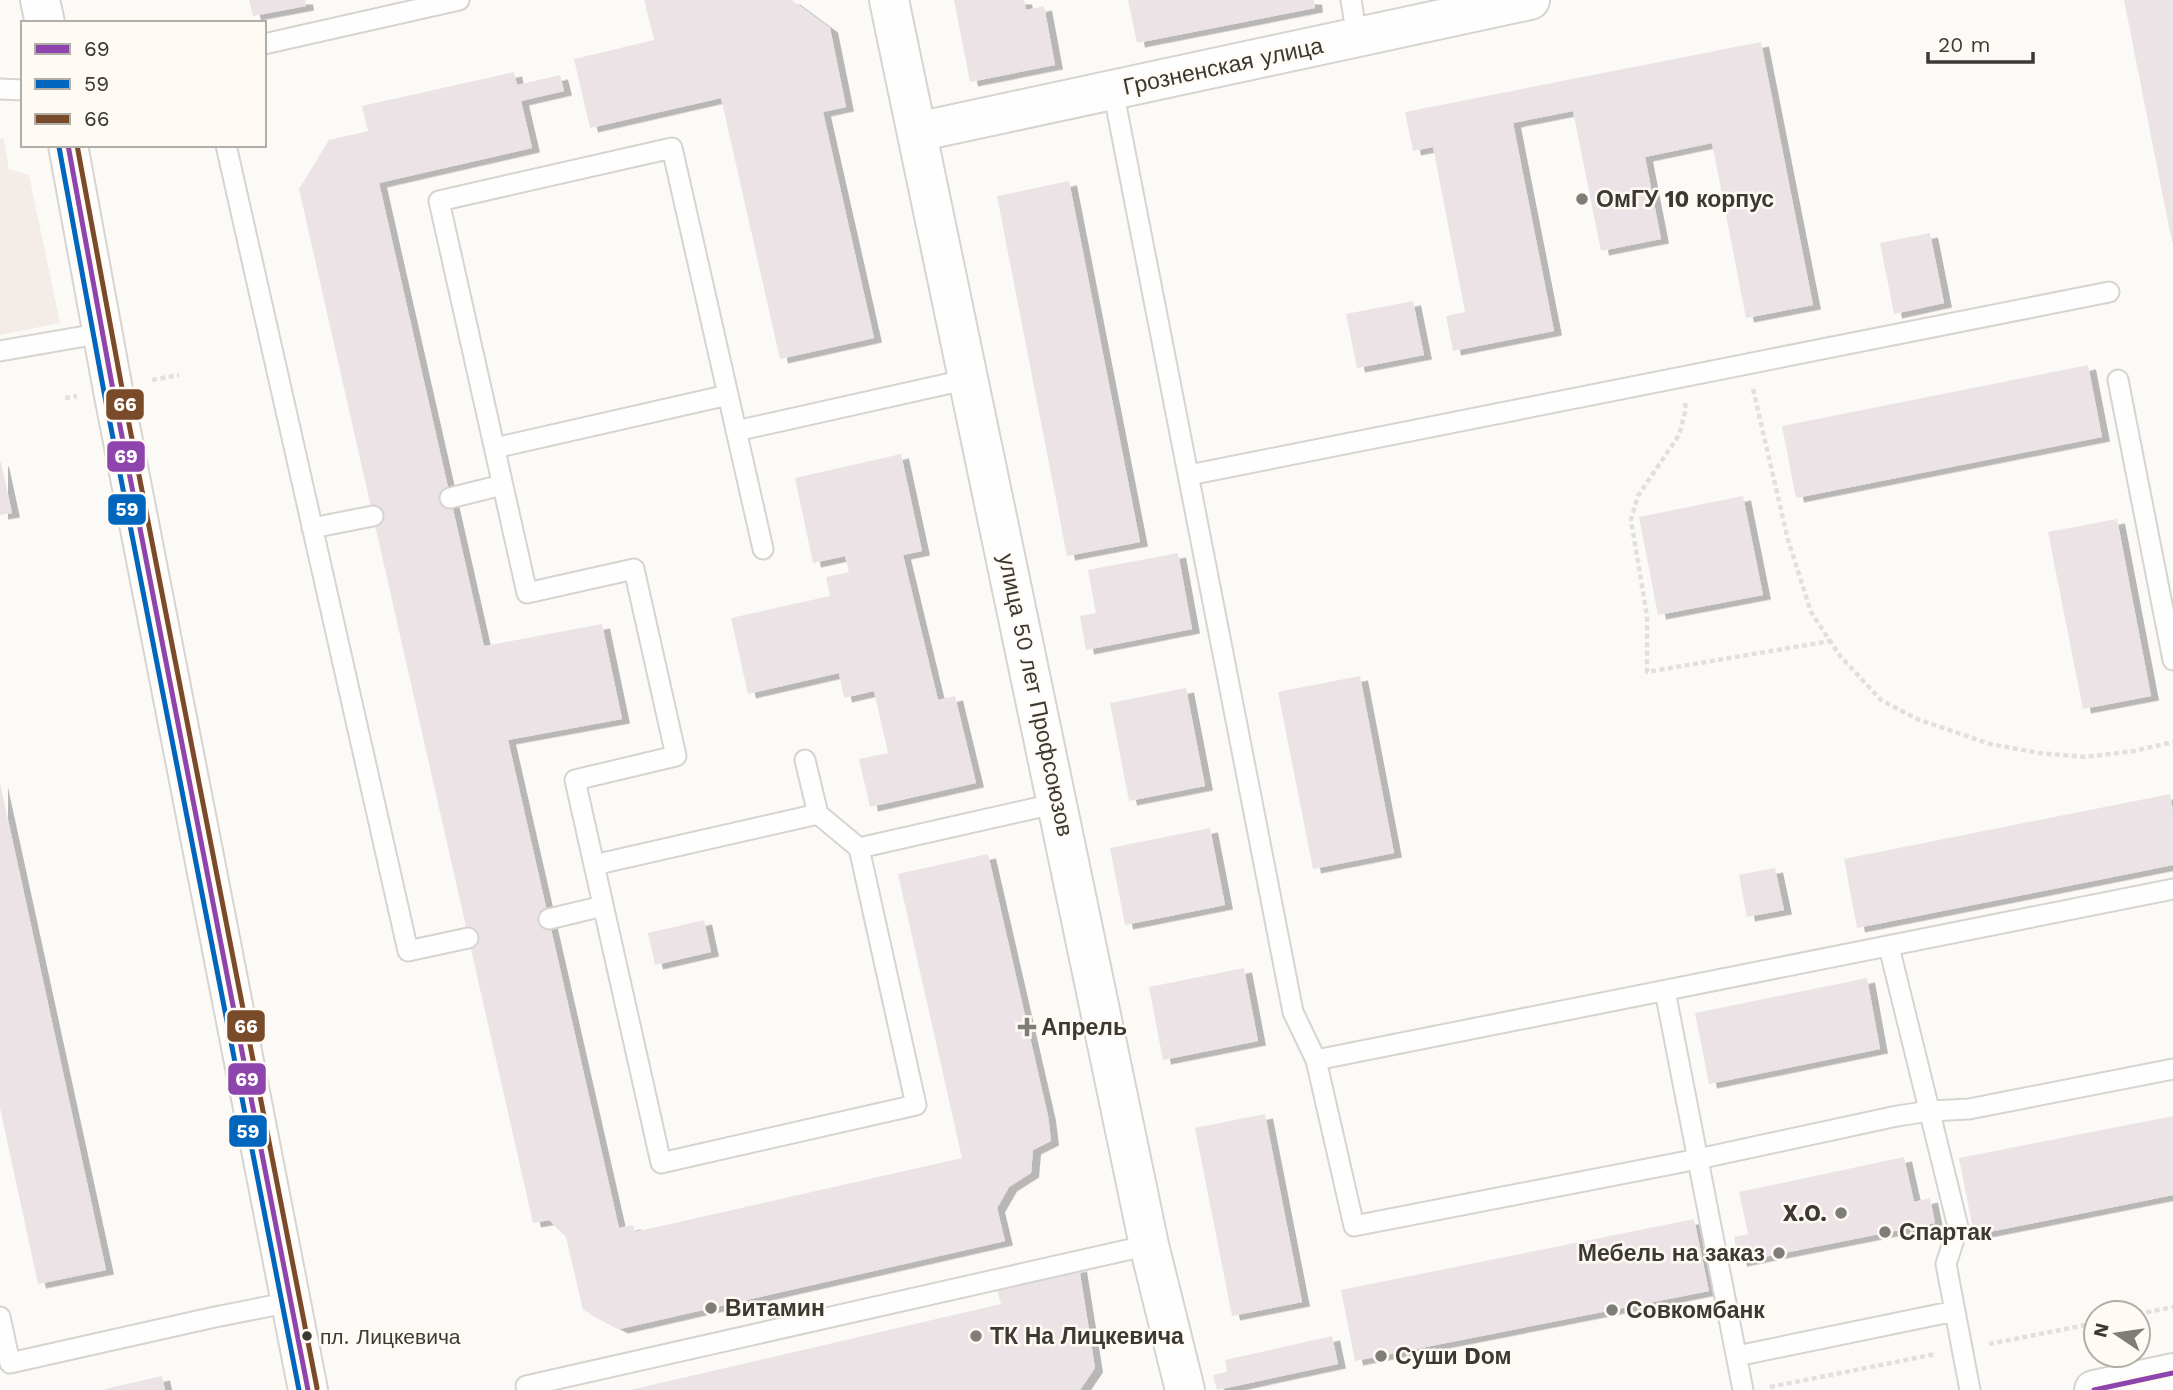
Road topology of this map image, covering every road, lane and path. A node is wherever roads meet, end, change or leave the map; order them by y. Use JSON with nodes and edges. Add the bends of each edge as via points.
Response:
{"nodes":[{"id":1,"x":40,"y":0,"type":"edge"},
{"id":2,"x":459,"y":0,"type":"edge"},
{"id":3,"x":889,"y":0,"type":"edge"},
{"id":4,"x":1351,"y":0,"type":"edge"},
{"id":5,"x":1530,"y":0,"type":"edge"},
{"id":6,"x":45,"y":21,"type":"edge"},
{"id":7,"x":1357,"y":37,"type":"junction"},
{"id":8,"x":266,"y":44,"type":"edge"},
{"id":9,"x":0,"y":89,"type":"edge"},
{"id":10,"x":21,"y":90,"type":"edge"},
{"id":11,"x":1113,"y":90,"type":"junction"},
{"id":12,"x":917,"y":132,"type":"junction"},
{"id":13,"x":68,"y":147,"type":"edge"},
{"id":14,"x":226,"y":147,"type":"edge"},
{"id":15,"x":2109,"y":292,"type":"dead end"},
{"id":16,"x":103,"y":332,"type":"junction"},
{"id":17,"x":0,"y":351,"type":"edge"},
{"id":18,"x":1748,"y":364,"type":"junction"},
{"id":19,"x":179,"y":375,"type":"dead end"},
{"id":20,"x":1681,"y":377,"type":"junction"},
{"id":21,"x":969,"y":379,"type":"junction"},
{"id":22,"x":152,"y":380,"type":"dead end"},
{"id":23,"x":2118,"y":380,"type":"dead end"},
{"id":24,"x":728,"y":395,"type":"junction"},
{"id":25,"x":736,"y":432,"type":"junction"},
{"id":26,"x":495,"y":448,"type":"junction"},
{"id":27,"x":1189,"y":475,"type":"junction"},
{"id":28,"x":502,"y":485,"type":"junction"},
{"id":29,"x":450,"y":498,"type":"dead end"},
{"id":30,"x":373,"y":516,"type":"dead end"},
{"id":31,"x":312,"y":528,"type":"junction"},
{"id":32,"x":763,"y":549,"type":"dead end"},
{"id":33,"x":1830,"y":641,"type":"junction"},
{"id":34,"x":2173,"y":660,"type":"edge"},
{"id":35,"x":2173,"y":742,"type":"edge"},
{"id":36,"x":805,"y":760,"type":"dead end"},
{"id":37,"x":1058,"y":803,"type":"junction"},
{"id":38,"x":818,"y":814,"type":"junction"},
{"id":39,"x":859,"y":848,"type":"junction"},
{"id":40,"x":594,"y":865,"type":"junction"},
{"id":41,"x":2173,"y":890,"type":"edge"},
{"id":42,"x":603,"y":906,"type":"junction"},
{"id":43,"x":549,"y":919,"type":"dead end"},
{"id":44,"x":468,"y":938,"type":"dead end"},
{"id":45,"x":1889,"y":947,"type":"junction"},
{"id":46,"x":1665,"y":991,"type":"junction"},
{"id":47,"x":1316,"y":1060,"type":"junction"},
{"id":48,"x":2173,"y":1069,"type":"edge"},
{"id":49,"x":1930,"y":1111,"type":"junction"},
{"id":50,"x":1698,"y":1159,"type":"junction"},
{"id":51,"x":1149,"y":1245,"type":"junction"},
{"id":52,"x":291,"y":1302,"type":"junction"},
{"id":53,"x":2173,"y":1307,"type":"edge"},
{"id":54,"x":1955,"y":1311,"type":"junction"},
{"id":55,"x":2152,"y":1311,"type":"edge"},
{"id":56,"x":0,"y":1317,"type":"edge"},
{"id":57,"x":2082,"y":1325,"type":"edge"},
{"id":58,"x":1962,"y":1349,"type":"junction"},
{"id":59,"x":1737,"y":1356,"type":"junction"},
{"id":60,"x":2173,"y":1373,"type":"edge"},
{"id":61,"x":526,"y":1386,"type":"dead end"},
{"id":62,"x":1768,"y":1387,"type":"dead end"},
{"id":63,"x":308,"y":1390,"type":"edge"},
{"id":64,"x":1185,"y":1390,"type":"edge"},
{"id":65,"x":1743,"y":1390,"type":"edge"},
{"id":66,"x":1970,"y":1390,"type":"edge"},
{"id":67,"x":2094,"y":1390,"type":"edge"}],
"edges":[{"from":1,"to":6,"type":"street"},
{"from":2,"to":8,"type":"lane"},
{"from":3,"to":12,"type":"street","name":"улица 50 лет Профсоюзов"},
{"from":4,"to":7,"type":"lane"},
{"from":5,"to":7,"type":"street","name":"Грозненская улица"},
{"from":7,"to":11,"type":"street","name":"Грозненская улица"},
{"from":9,"to":10,"type":"lane"},
{"from":11,"to":12,"type":"street","name":"Грозненская улица"},
{"from":11,"to":27,"type":"lane"},
{"from":12,"to":21,"type":"street","name":"улица 50 лет Профсоюзов"},
{"from":13,"to":16,"type":"street"},
{"from":14,"to":31,"type":"lane"},
{"from":15,"to":18,"type":"lane"},
{"from":16,"to":17,"type":"lane"},
{"from":16,"to":52,"type":"street"},
{"from":18,"to":20,"type":"lane"},
{"from":18,"to":33,"type":"path","via":[[1788,540],[1811,612]]},
{"from":19,"to":22,"type":"path"},
{"from":20,"to":27,"type":"lane"},
{"from":20,"to":33,"type":"path","via":[[1686,408],[1679,435],[1637,496],[1631,520],[1647,616],[1647,672]]},
{"from":21,"to":25,"type":"lane"},
{"from":21,"to":37,"type":"street","name":"улица 50 лет Профсоюзов"},
{"from":23,"to":34,"type":"lane"},
{"from":24,"to":25,"type":"lane"},
{"from":24,"to":26,"type":"lane"},
{"from":24,"to":26,"type":"lane","via":[[672,148],[491,189],[439,201]]},
{"from":25,"to":32,"type":"lane"},
{"from":26,"to":28,"type":"lane"},
{"from":27,"to":47,"type":"lane","via":[[1293,1012]]},
{"from":28,"to":29,"type":"lane"},
{"from":28,"to":40,"type":"lane","via":[[527,593],[634,569],[676,757],[575,780]]},
{"from":30,"to":31,"type":"lane"},
{"from":31,"to":44,"type":"lane","via":[[408,951]]},
{"from":33,"to":35,"type":"path","via":[[1881,700],[1917,719],[1990,744],[2085,757]]},
{"from":36,"to":38,"type":"lane"},
{"from":37,"to":39,"type":"lane"},
{"from":37,"to":51,"type":"street","name":"улица 50 лет Профсоюзов"},
{"from":38,"to":39,"type":"lane"},
{"from":38,"to":40,"type":"lane"},
{"from":39,"to":42,"type":"lane","via":[[916,1105],[755,1142],[661,1163]]},
{"from":40,"to":42,"type":"lane"},
{"from":41,"to":45,"type":"lane"},
{"from":42,"to":43,"type":"lane"},
{"from":45,"to":46,"type":"lane"},
{"from":45,"to":49,"type":"lane"},
{"from":46,"to":47,"type":"lane"},
{"from":46,"to":50,"type":"lane"},
{"from":47,"to":50,"type":"lane","via":[[1354,1226]]},
{"from":48,"to":49,"type":"lane","via":[[1969,1109]]},
{"from":49,"to":50,"type":"lane"},
{"from":49,"to":54,"type":"lane","via":[[1958,1227],[1946,1264]]},
{"from":50,"to":59,"type":"lane"},
{"from":51,"to":61,"type":"lane"},
{"from":51,"to":64,"type":"street","name":"улица 50 лет Профсоюзов"},
{"from":52,"to":56,"type":"lane","via":[[10,1363]]},
{"from":52,"to":63,"type":"street"},
{"from":53,"to":55,"type":"path"},
{"from":54,"to":58,"type":"lane"},
{"from":54,"to":59,"type":"lane"},
{"from":57,"to":58,"type":"path"},
{"from":58,"to":62,"type":"path"},
{"from":58,"to":66,"type":"lane"},
{"from":59,"to":65,"type":"lane"},
{"from":60,"to":67,"type":"street"}]}
